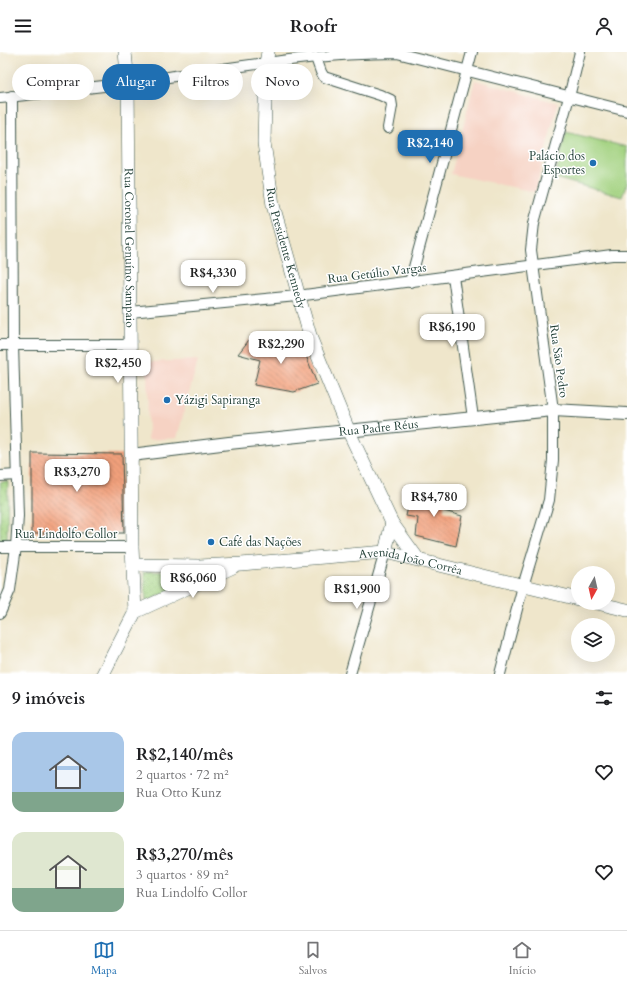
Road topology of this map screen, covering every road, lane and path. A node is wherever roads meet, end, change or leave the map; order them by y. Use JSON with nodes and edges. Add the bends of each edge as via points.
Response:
{"nodes":[{"id":1,"x":125,"y":52,"type":"edge"},
{"id":2,"x":361,"y":52,"type":"edge"},
{"id":3,"x":472,"y":52,"type":"edge"},
{"id":4,"x":580,"y":52,"type":"edge"},
{"id":5,"x":267,"y":57,"type":"edge"},
{"id":6,"x":316,"y":58,"type":"junction"},
{"id":7,"x":126,"y":64,"type":"edge"},
{"id":8,"x":467,"y":70,"type":"junction"},
{"id":9,"x":170,"y":75,"type":"edge"},
{"id":10,"x":12,"y":96,"type":"edge"},
{"id":11,"x":569,"y":97,"type":"junction"},
{"id":12,"x":0,"y":98,"type":"edge"},
{"id":13,"x":12,"y":100,"type":"edge"},
{"id":14,"x":128,"y":100,"type":"edge"},
{"id":15,"x":627,"y":111,"type":"edge"},
{"id":16,"x":388,"y":128,"type":"dead end"},
{"id":17,"x":627,"y":255,"type":"edge"},
{"id":18,"x":533,"y":266,"type":"junction"},
{"id":19,"x":453,"y":276,"type":"junction"},
{"id":20,"x":410,"y":282,"type":"junction"},
{"id":21,"x":297,"y":296,"type":"junction"},
{"id":22,"x":130,"y":312,"type":"junction"},
{"id":23,"x":0,"y":345,"type":"edge"},
{"id":24,"x":13,"y":345,"type":"junction"},
{"id":25,"x":130,"y":345,"type":"junction"},
{"id":26,"x":553,"y":410,"type":"junction"},
{"id":27,"x":627,"y":414,"type":"edge"},
{"id":28,"x":473,"y":418,"type":"junction"},
{"id":29,"x":349,"y":432,"type":"junction"},
{"id":30,"x":131,"y":455,"type":"junction"},
{"id":31,"x":17,"y":475,"type":"junction"},
{"id":32,"x":0,"y":476,"type":"edge"},
{"id":33,"x":392,"y":522,"type":"junction"},
{"id":34,"x":0,"y":547,"type":"edge"},
{"id":35,"x":16,"y":547,"type":"junction"},
{"id":36,"x":132,"y":547,"type":"junction"},
{"id":37,"x":386,"y":552,"type":"junction"},
{"id":38,"x":418,"y":559,"type":"junction"},
{"id":39,"x":241,"y":564,"type":"junction"},
{"id":40,"x":133,"y":565,"type":"junction"},
{"id":41,"x":199,"y":566,"type":"junction"},
{"id":42,"x":202,"y":581,"type":"junction"},
{"id":43,"x":523,"y":586,"type":"junction"},
{"id":44,"x":571,"y":597,"type":"edge"},
{"id":45,"x":615,"y":607,"type":"edge"},
{"id":46,"x":627,"y":610,"type":"edge"},
{"id":47,"x":135,"y":612,"type":"junction"},
{"id":48,"x":0,"y":613,"type":"edge"},
{"id":49,"x":103,"y":674,"type":"edge"},
{"id":50,"x":350,"y":674,"type":"edge"},
{"id":51,"x":500,"y":674,"type":"edge"}],
"edges":[{"from":1,"to":7,"type":"main road","name":"Rua Coronel Genuíno Sampaio"},
{"from":2,"to":6,"type":"street"},
{"from":2,"to":8,"type":"street","via":[[397,53]]},
{"from":3,"to":8,"type":"street"},
{"from":4,"to":11,"type":"street","name":"Rua São Pedro"},
{"from":5,"to":6,"type":"street"},
{"from":5,"to":9,"type":"street"},
{"from":5,"to":21,"type":"main road","name":"Rua Presidente Kennedy","via":[[265,151],[273,205]]},
{"from":6,"to":16,"type":"street","via":[[324,77],[391,100]]},
{"from":8,"to":11,"type":"street"},
{"from":8,"to":20,"type":"street"},
{"from":10,"to":12,"type":"street"},
{"from":11,"to":15,"type":"street"},
{"from":11,"to":18,"type":"street","name":"Rua São Pedro","via":[[534,223],[531,250]]},
{"from":13,"to":24,"type":"street"},
{"from":14,"to":22,"type":"main road","name":"Rua Coronel Genuíno Sampaio"},
{"from":17,"to":18,"type":"street","name":"Rua Getúlio Vargas"},
{"from":18,"to":19,"type":"street","name":"Rua Getúlio Vargas"},
{"from":18,"to":26,"type":"street","name":"Rua São Pedro"},
{"from":19,"to":20,"type":"street","name":"Rua Getúlio Vargas"},
{"from":19,"to":28,"type":"street"},
{"from":20,"to":21,"type":"street","name":"Rua Getúlio Vargas"},
{"from":21,"to":22,"type":"street","name":"Rua Getúlio Vargas"},
{"from":21,"to":29,"type":"main road","name":"Rua Presidente Kennedy","via":[[311,339]]},
{"from":22,"to":25,"type":"main road","name":"Rua Coronel Genuíno Sampaio"},
{"from":23,"to":24,"type":"street"},
{"from":24,"to":25,"type":"street"},
{"from":24,"to":31,"type":"street"},
{"from":25,"to":30,"type":"main road","name":"Rua Coronel Genuíno Sampaio"},
{"from":26,"to":27,"type":"street","name":"Rua Padre Réus"},
{"from":26,"to":28,"type":"street","name":"Rua Padre Réus"},
{"from":26,"to":43,"type":"street","name":"Rua São Pedro","via":[[553,460],[549,500]]},
{"from":28,"to":29,"type":"street","name":"Rua Padre Réus"},
{"from":29,"to":30,"type":"street","name":"Rua Padre Réus"},
{"from":29,"to":33,"type":"main road","name":"Rua Presidente Kennedy"},
{"from":30,"to":36,"type":"main road","name":"Rua Coronel Genuíno Sampaio"},
{"from":31,"to":32,"type":"street"},
{"from":31,"to":35,"type":"street"},
{"from":33,"to":37,"type":"main road"},
{"from":33,"to":38,"type":"main road","name":"Rua Presidente Kennedy"},
{"from":34,"to":35,"type":"street","name":"Rua Lindolfo Collor"},
{"from":35,"to":36,"type":"street","name":"Rua Lindolfo Collor"},
{"from":35,"to":48,"type":"street","via":[[10,590]]},
{"from":36,"to":40,"type":"main road","name":"Rua Coronel Genuíno Sampaio"},
{"from":37,"to":38,"type":"main road","name":"Avenida João Corrêa"},
{"from":37,"to":39,"type":"main road","name":"Avenida João Corrêa"},
{"from":37,"to":50,"type":"street"},
{"from":38,"to":43,"type":"main road","name":"Avenida João Corrêa"},
{"from":39,"to":41,"type":"main road","name":"Avenida João Corrêa"},
{"from":39,"to":42,"type":"main road","name":"Avenida João Corrêa"},
{"from":40,"to":41,"type":"main road","name":"Avenida João Corrêa"},
{"from":40,"to":47,"type":"main road","name":"Rua Coronel Genuíno Sampaio"},
{"from":41,"to":42,"type":"main road","via":[[203,570]]},
{"from":42,"to":47,"type":"main road","name":"Avenida João Corrêa"},
{"from":43,"to":44,"type":"main road","name":"Avenida João Corrêa"},
{"from":43,"to":51,"type":"street","name":"Rua São Pedro"},
{"from":45,"to":46,"type":"main road"},
{"from":47,"to":49,"type":"main road"}]}
